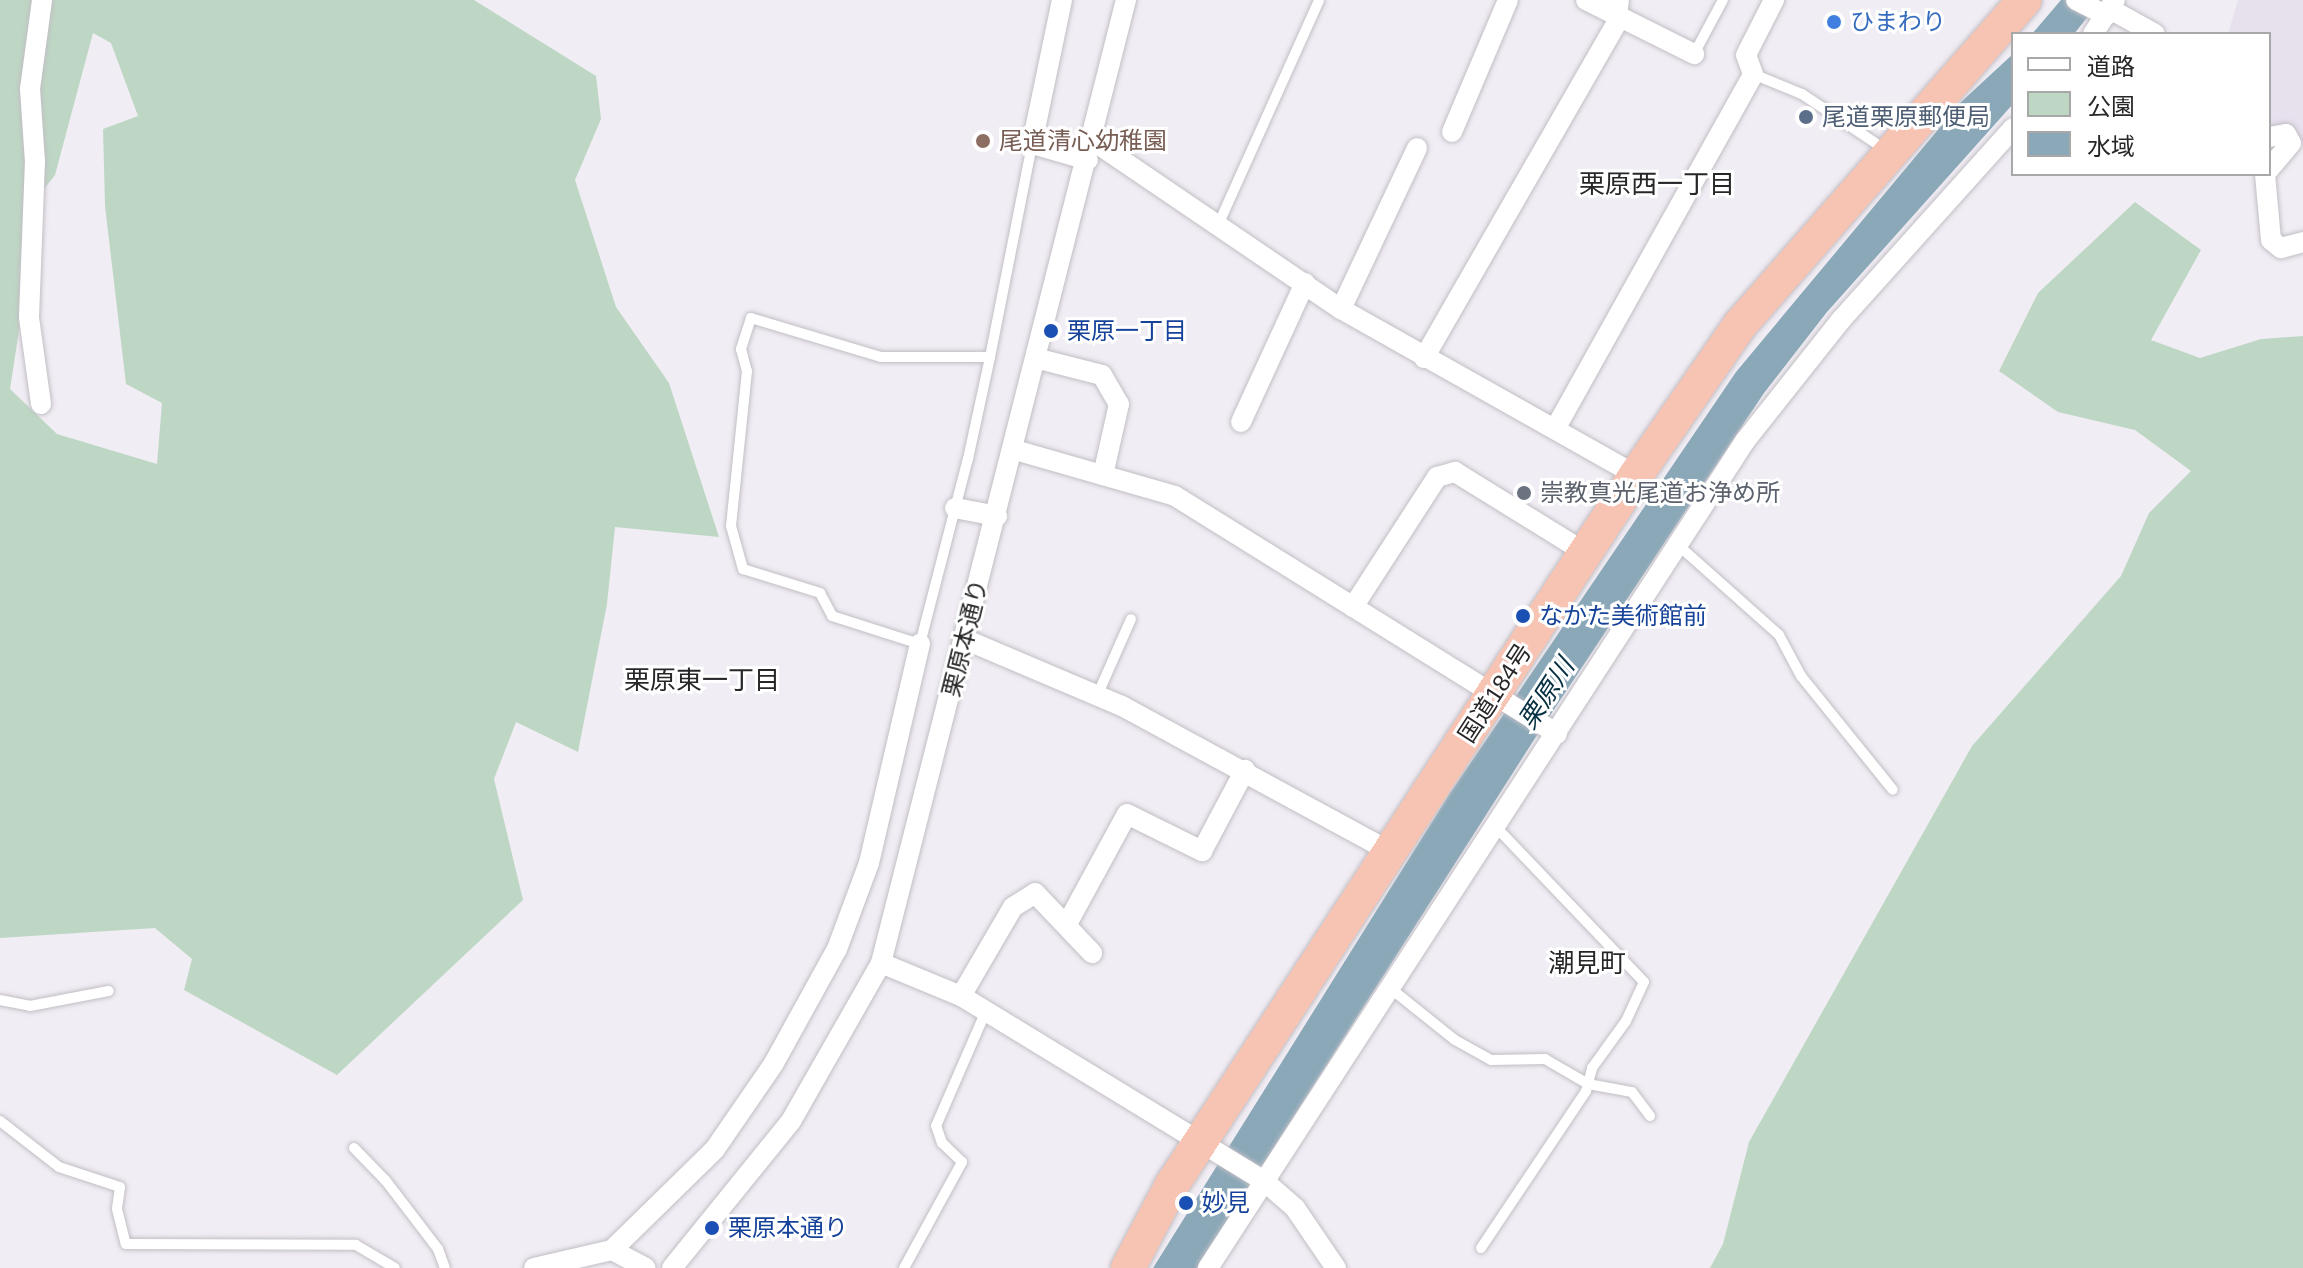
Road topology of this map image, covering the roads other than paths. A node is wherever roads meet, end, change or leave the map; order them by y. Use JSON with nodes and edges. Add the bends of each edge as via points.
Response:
{"nodes":[{"id":1,"x":42,"y":0,"type":"edge"},
{"id":2,"x":1062,"y":0,"type":"edge"},
{"id":3,"x":1126,"y":0,"type":"edge"},
{"id":4,"x":1319,"y":0,"type":"edge"},
{"id":5,"x":1508,"y":0,"type":"edge"},
{"id":6,"x":1586,"y":0,"type":"edge"},
{"id":7,"x":1723,"y":0,"type":"edge"},
{"id":8,"x":1774,"y":0,"type":"edge"},
{"id":9,"x":2025,"y":0,"type":"edge"},
{"id":10,"x":2076,"y":0,"type":"edge"},
{"id":11,"x":1618,"y":7,"type":"edge"},
{"id":12,"x":2107,"y":8,"type":"edge"},
{"id":13,"x":2094,"y":32,"type":"edge"},
{"id":14,"x":2151,"y":32,"type":"edge"},
{"id":15,"x":1694,"y":54,"type":"joint"},
{"id":16,"x":1753,"y":74,"type":"junction"},
{"id":17,"x":2011,"y":130,"type":"edge"},
{"id":18,"x":1452,"y":132,"type":"dead end"},
{"id":19,"x":2271,"y":137,"type":"edge"},
{"id":20,"x":1032,"y":144,"type":"junction"},
{"id":21,"x":1417,"y":148,"type":"dead end"},
{"id":22,"x":1090,"y":150,"type":"junction"},
{"id":23,"x":1888,"y":151,"type":"junction"},
{"id":24,"x":2271,"y":167,"type":"edge"},
{"id":25,"x":2265,"y":176,"type":"edge"},
{"id":26,"x":1219,"y":223,"type":"junction"},
{"id":27,"x":2303,"y":242,"type":"edge"},
{"id":28,"x":1305,"y":283,"type":"junction"},
{"id":29,"x":1341,"y":309,"type":"junction"},
{"id":30,"x":990,"y":357,"type":"junction"},
{"id":31,"x":1424,"y":358,"type":"junction"},
{"id":32,"x":1039,"y":359,"type":"junction"},
{"id":33,"x":41,"y":404,"type":"dead end"},
{"id":34,"x":1241,"y":422,"type":"dead end"},
{"id":35,"x":1555,"y":429,"type":"junction"},
{"id":36,"x":1015,"y":450,"type":"junction"},
{"id":37,"x":1103,"y":475,"type":"junction"},
{"id":38,"x":1636,"y":475,"type":"junction"},
{"id":39,"x":955,"y":508,"type":"junction"},
{"id":40,"x":997,"y":516,"type":"junction"},
{"id":41,"x":1678,"y":545,"type":"junction"},
{"id":42,"x":1586,"y":553,"type":"junction"},
{"id":43,"x":1353,"y":607,"type":"junction"},
{"id":44,"x":1131,"y":619,"type":"dead end"},
{"id":45,"x":964,"y":639,"type":"junction"},
{"id":46,"x":920,"y":644,"type":"junction"},
{"id":47,"x":1097,"y":696,"type":"junction"},
{"id":48,"x":1503,"y":700,"type":"junction"},
{"id":49,"x":1551,"y":730,"type":"junction"},
{"id":50,"x":1245,"y":770,"type":"junction"},
{"id":51,"x":1893,"y":790,"type":"dead end"},
{"id":52,"x":1496,"y":827,"type":"junction"},
{"id":53,"x":1393,"y":853,"type":"junction"},
{"id":54,"x":1067,"y":924,"type":"junction"},
{"id":55,"x":1092,"y":953,"type":"dead end"},
{"id":56,"x":881,"y":963,"type":"junction"},
{"id":57,"x":1390,"y":988,"type":"junction"},
{"id":58,"x":109,"y":991,"type":"dead end"},
{"id":59,"x":961,"y":996,"type":"junction"},
{"id":60,"x":0,"y":1000,"type":"edge"},
{"id":61,"x":986,"y":1011,"type":"junction"},
{"id":62,"x":1588,"y":1084,"type":"junction"},
{"id":63,"x":1650,"y":1116,"type":"dead end"},
{"id":64,"x":0,"y":1121,"type":"edge"},
{"id":65,"x":1212,"y":1147,"type":"junction"},
{"id":66,"x":354,"y":1148,"type":"dead end"},
{"id":67,"x":1258,"y":1176,"type":"junction"},
{"id":68,"x":1481,"y":1248,"type":"dead end"},
{"id":69,"x":612,"y":1250,"type":"junction"},
{"id":70,"x":395,"y":1268,"type":"edge"},
{"id":71,"x":445,"y":1268,"type":"edge"},
{"id":72,"x":534,"y":1268,"type":"edge"},
{"id":73,"x":646,"y":1268,"type":"edge"},
{"id":74,"x":672,"y":1268,"type":"edge"},
{"id":75,"x":904,"y":1268,"type":"edge"},
{"id":76,"x":1128,"y":1268,"type":"edge"},
{"id":77,"x":1208,"y":1268,"type":"edge"},
{"id":78,"x":1336,"y":1268,"type":"edge"}],
"edges":[{"from":1,"to":33,"type":"street","via":[[30,89],[35,162],[29,317]]},
{"from":2,"to":20,"type":"street"},
{"from":3,"to":22,"type":"street","name":"栗原本通り"},
{"from":4,"to":26,"type":"lane"},
{"from":5,"to":18,"type":"street"},
{"from":6,"to":11,"type":"street"},
{"from":7,"to":15,"type":"lane"},
{"from":8,"to":16,"type":"street","via":[[1746,55]]},
{"from":9,"to":23,"type":"highway","name":"国道184号"},
{"from":10,"to":12,"type":"street"},
{"from":11,"to":15,"type":"street"},
{"from":11,"to":31,"type":"street"},
{"from":12,"to":13,"type":"street"},
{"from":12,"to":14,"type":"street"},
{"from":16,"to":23,"type":"lane","via":[[1802,94]]},
{"from":16,"to":35,"type":"street"},
{"from":17,"to":41,"type":"street","via":[[1788,383]]},
{"from":19,"to":24,"type":"street","via":[[2286,134],[2291,143]]},
{"from":20,"to":22,"type":"street"},
{"from":20,"to":30,"type":"lane"},
{"from":21,"to":29,"type":"street"},
{"from":22,"to":26,"type":"street"},
{"from":22,"to":32,"type":"street","name":"栗原本通り"},
{"from":23,"to":38,"type":"highway","name":"国道184号","via":[[1740,325]]},
{"from":25,"to":27,"type":"street","via":[[2271,240],[2281,248]]},
{"from":26,"to":28,"type":"street"},
{"from":28,"to":29,"type":"street"},
{"from":28,"to":34,"type":"street"},
{"from":29,"to":31,"type":"street"},
{"from":30,"to":39,"type":"lane"},
{"from":30,"to":46,"type":"lane","via":[[881,357],[751,318],[741,349],[747,371],[731,526],[743,569],[820,593],[832,616]]},
{"from":31,"to":35,"type":"street"},
{"from":32,"to":36,"type":"street","name":"栗原本通り"},
{"from":32,"to":37,"type":"street","via":[[1102,375],[1119,404]]},
{"from":35,"to":38,"type":"street"},
{"from":36,"to":37,"type":"street"},
{"from":36,"to":40,"type":"street","name":"栗原本通り"},
{"from":37,"to":43,"type":"street","via":[[1175,496]]},
{"from":38,"to":42,"type":"highway","name":"国道184号"},
{"from":39,"to":40,"type":"street"},
{"from":39,"to":46,"type":"lane"},
{"from":40,"to":45,"type":"street","name":"栗原本通り"},
{"from":41,"to":49,"type":"street"},
{"from":41,"to":51,"type":"lane","via":[[1779,635],[1801,676]]},
{"from":42,"to":43,"type":"street","via":[[1455,472],[1437,477]]},
{"from":42,"to":48,"type":"highway","name":"国道184号"},
{"from":43,"to":48,"type":"street"},
{"from":44,"to":47,"type":"lane"},
{"from":45,"to":47,"type":"street"},
{"from":45,"to":56,"type":"street","name":"栗原本通り"},
{"from":46,"to":69,"type":"street","via":[[869,863],[837,949],[774,1063],[715,1149]]},
{"from":47,"to":50,"type":"street"},
{"from":48,"to":49,"type":"street"},
{"from":48,"to":53,"type":"highway","name":"国道184号"},
{"from":49,"to":52,"type":"street"},
{"from":50,"to":53,"type":"street"},
{"from":50,"to":54,"type":"street","via":[[1202,851],[1127,814]]},
{"from":52,"to":57,"type":"street"},
{"from":52,"to":62,"type":"lane","via":[[1644,982]]},
{"from":53,"to":65,"type":"highway","name":"国道184号"},
{"from":54,"to":55,"type":"street"},
{"from":54,"to":59,"type":"street","via":[[1035,893],[1013,907]]},
{"from":56,"to":59,"type":"street"},
{"from":56,"to":74,"type":"street","name":"栗原本通り","via":[[791,1121]]},
{"from":57,"to":62,"type":"lane","via":[[1455,1040],[1491,1060],[1545,1059]]},
{"from":57,"to":67,"type":"street"},
{"from":58,"to":60,"type":"lane","via":[[30,1006]]},
{"from":59,"to":61,"type":"street"},
{"from":61,"to":65,"type":"street"},
{"from":61,"to":75,"type":"lane","via":[[936,1126],[942,1143],[962,1162]]},
{"from":62,"to":63,"type":"lane","via":[[1632,1092]]},
{"from":62,"to":68,"type":"lane"},
{"from":64,"to":70,"type":"lane","via":[[59,1167],[81,1170],[120,1187],[117,1209],[126,1244],[356,1245]]},
{"from":65,"to":67,"type":"street"},
{"from":65,"to":76,"type":"highway","name":"国道184号","via":[[1172,1185]]},
{"from":66,"to":71,"type":"lane","via":[[438,1249]]},
{"from":67,"to":77,"type":"street"},
{"from":67,"to":78,"type":"street","via":[[1295,1208]]},
{"from":69,"to":72,"type":"street"},
{"from":69,"to":73,"type":"street"}]}
